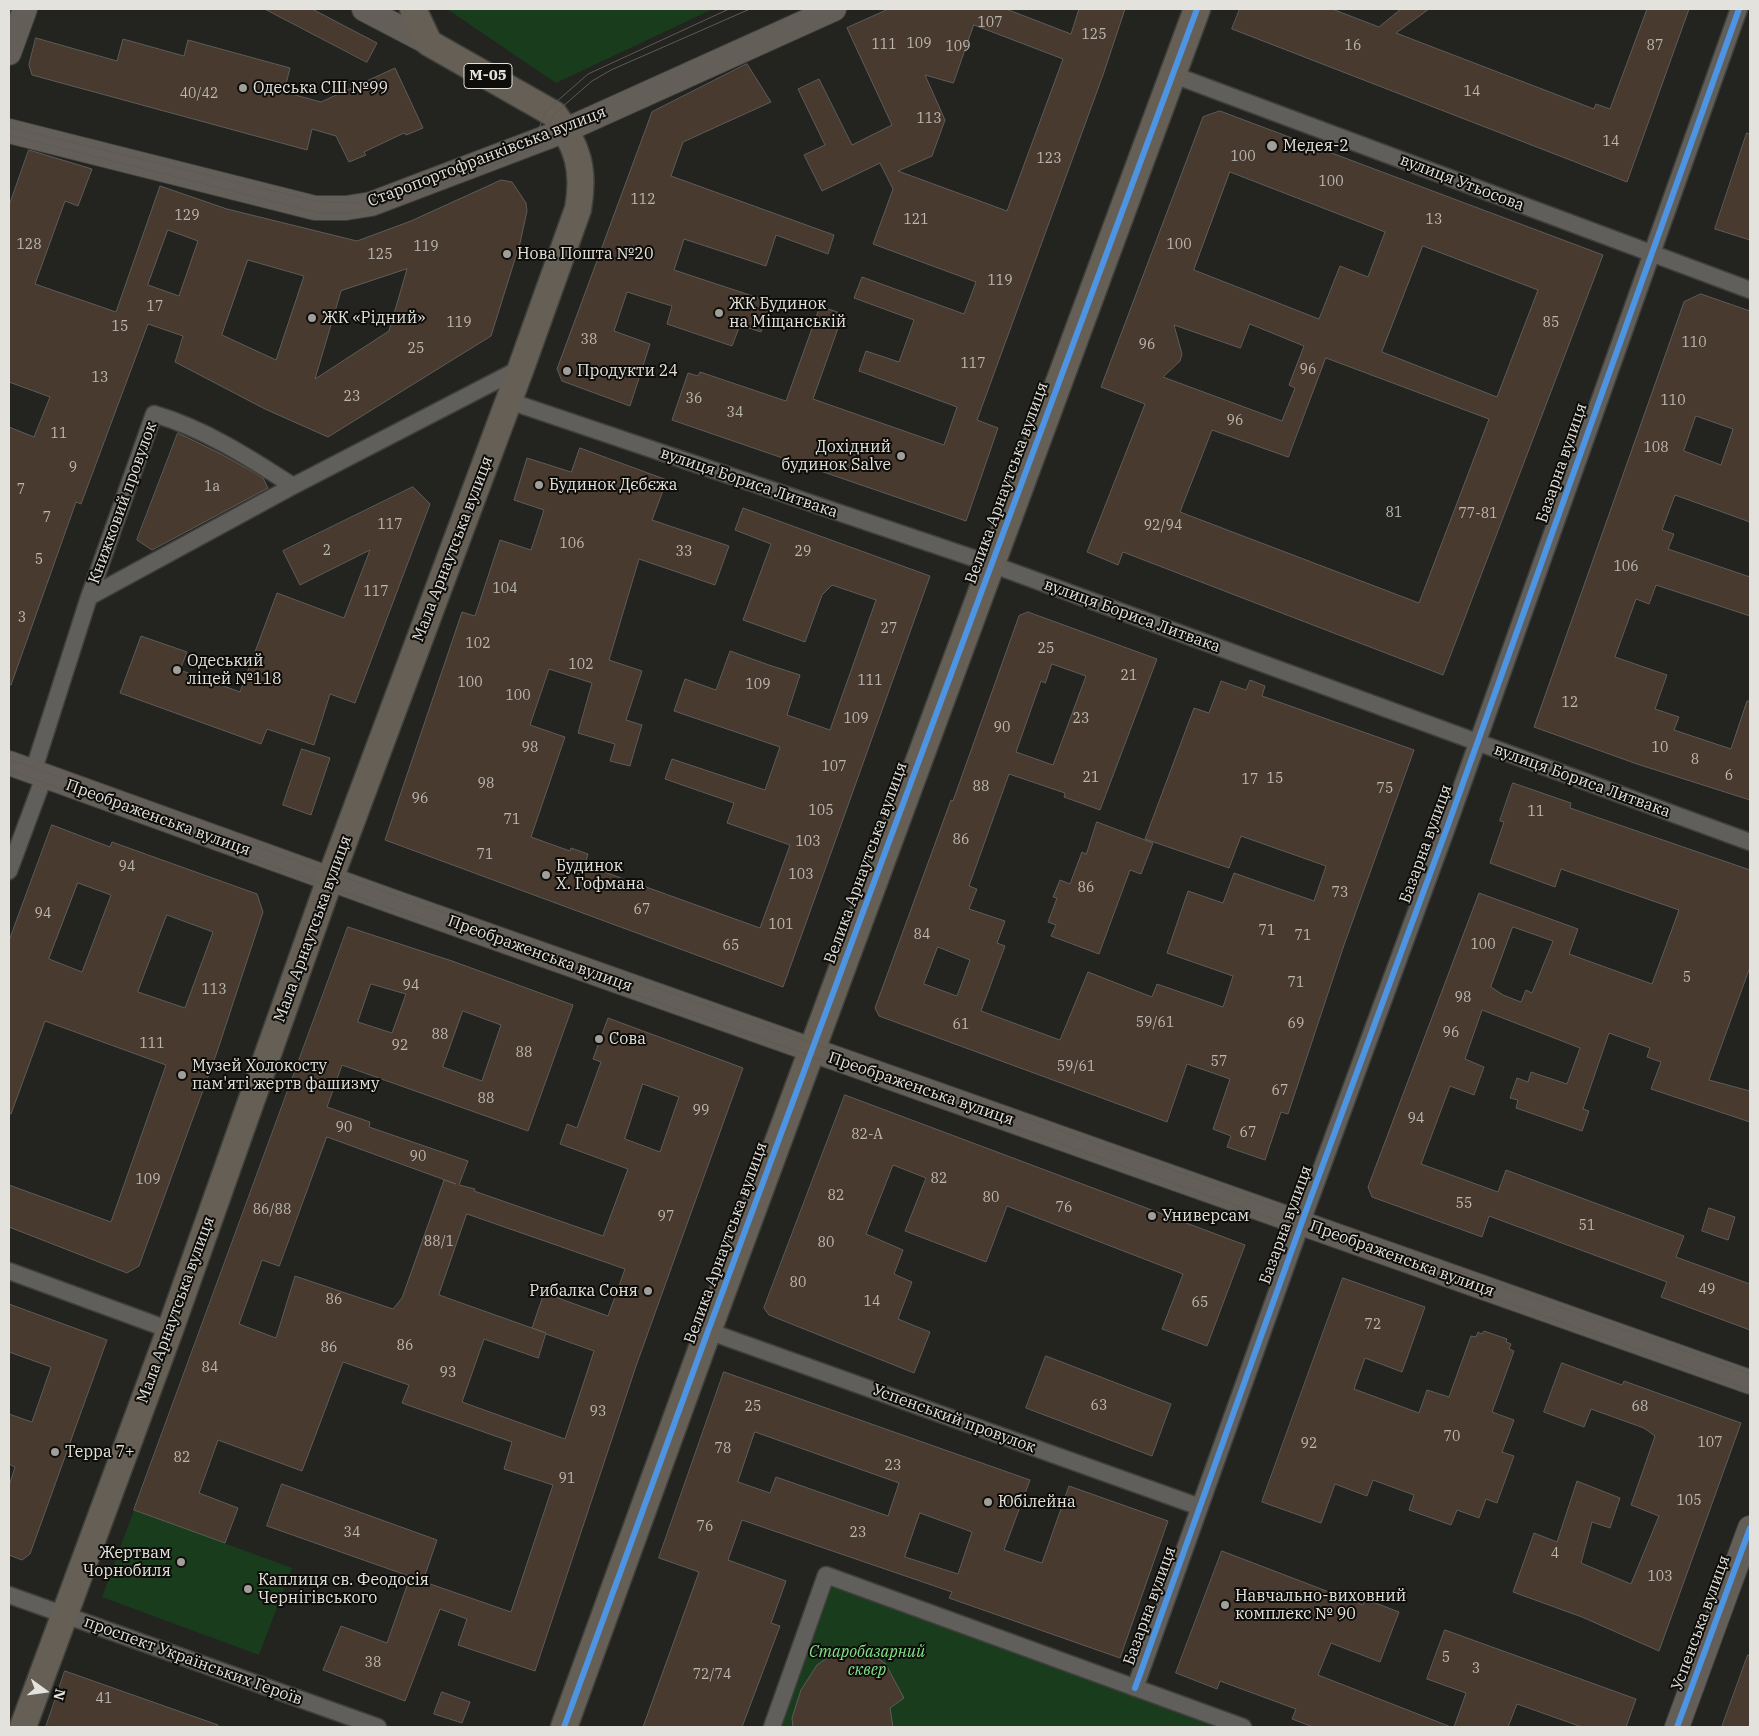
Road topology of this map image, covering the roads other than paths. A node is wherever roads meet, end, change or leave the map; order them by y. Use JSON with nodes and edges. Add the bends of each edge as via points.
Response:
{"nodes":[{"id":1,"x":25,"y":9,"type":"edge"},
{"id":2,"x":364,"y":9,"type":"edge"},
{"id":3,"x":413,"y":9,"type":"edge"},
{"id":4,"x":834,"y":9,"type":"edge"},
{"id":5,"x":1197,"y":9,"type":"edge"},
{"id":6,"x":1739,"y":9,"type":"edge"},
{"id":7,"x":428,"y":43,"type":"junction"},
{"id":8,"x":9,"y":53,"type":"edge"},
{"id":9,"x":1174,"y":75,"type":"junction"},
{"id":10,"x":566,"y":130,"type":"junction"},
{"id":11,"x":9,"y":131,"type":"edge"},
{"id":12,"x":1653,"y":254,"type":"junction"},
{"id":13,"x":1750,"y":290,"type":"edge"},
{"id":14,"x":521,"y":368,"type":"junction"},
{"id":15,"x":509,"y":401,"type":"junction"},
{"id":16,"x":292,"y":486,"type":"junction"},
{"id":17,"x":991,"y":564,"type":"junction"},
{"id":18,"x":89,"y":597,"type":"junction"},
{"id":19,"x":1478,"y":742,"type":"junction"},
{"id":20,"x":9,"y":763,"type":"edge"},
{"id":21,"x":44,"y":777,"type":"junction"},
{"id":22,"x":1750,"y":842,"type":"edge"},
{"id":23,"x":9,"y":871,"type":"edge"},
{"id":24,"x":330,"y":879,"type":"junction"},
{"id":25,"x":812,"y":1051,"type":"junction"},
{"id":26,"x":1302,"y":1223,"type":"junction"},
{"id":27,"x":9,"y":1271,"type":"edge"},
{"id":28,"x":170,"y":1330,"type":"junction"},
{"id":29,"x":708,"y":1331,"type":"junction"},
{"id":30,"x":1750,"y":1382,"type":"edge"},
{"id":31,"x":1200,"y":1507,"type":"junction"},
{"id":32,"x":1750,"y":1528,"type":"edge"},
{"id":33,"x":9,"y":1595,"type":"edge"},
{"id":34,"x":66,"y":1616,"type":"junction"},
{"id":35,"x":1135,"y":1688,"type":"junction"},
{"id":36,"x":23,"y":1727,"type":"edge"},
{"id":37,"x":378,"y":1727,"type":"edge"},
{"id":38,"x":564,"y":1727,"type":"edge"},
{"id":39,"x":772,"y":1727,"type":"edge"},
{"id":40,"x":1243,"y":1727,"type":"edge"},
{"id":41,"x":1677,"y":1727,"type":"edge"}],
"edges":[{"from":1,"to":8,"type":"main road"},
{"from":2,"to":7,"type":"main road"},
{"from":3,"to":7,"type":"main road"},
{"from":4,"to":10,"type":"main road","name":"Старопортофранківська вулиця"},
{"from":5,"to":9,"type":"main road","name":"Велика Арнаутська вулиця"},
{"from":6,"to":12,"type":"street","name":"Базарна вулиця"},
{"from":7,"to":10,"type":"main road","number":"М-05","via":[[554,114]]},
{"from":9,"to":12,"type":"street","name":"вулиця Утьосова"},
{"from":9,"to":17,"type":"main road","name":"Велика Арнаутська вулиця"},
{"from":10,"to":11,"type":"main road","name":"Старопортофранківська вулиця","via":[[371,204],[346,208],[316,208]]},
{"from":10,"to":14,"type":"main road","name":"Мала Арнаутська вулиця","number":"М-05","via":[[581,173],[578,209]]},
{"from":12,"to":13,"type":"street","name":"вулиця Утьосова"},
{"from":12,"to":19,"type":"street","name":"Базарна вулиця"},
{"from":14,"to":15,"type":"main road","name":"Мала Арнаутська вулиця","number":"М-05"},
{"from":14,"to":16,"type":"street","name":"Книжковий провулок"},
{"from":15,"to":17,"type":"street","name":"вулиця Бориса Литвака"},
{"from":15,"to":24,"type":"main road","name":"Мала Арнаутська вулиця","number":"М-05"},
{"from":16,"to":18,"type":"street","name":"Книжковий провулок"},
{"from":16,"to":18,"type":"street","name":"Книжковий провулок","via":[[256,462],[174,420],[154,414]]},
{"from":17,"to":19,"type":"street","name":"вулиця Бориса Литвака"},
{"from":17,"to":25,"type":"main road","name":"Велика Арнаутська вулиця"},
{"from":18,"to":21,"type":"street","name":"Книжковий провулок","via":[[34,769]]},
{"from":19,"to":22,"type":"street","name":"вулиця Бориса Литвака"},
{"from":19,"to":26,"type":"street","name":"Базарна вулиця"},
{"from":20,"to":21,"type":"main road","name":"Преображенська вулиця"},
{"from":21,"to":23,"type":"street"},
{"from":21,"to":24,"type":"main road","name":"Преображенська вулиця"},
{"from":24,"to":25,"type":"main road","name":"Преображенська вулиця"},
{"from":24,"to":28,"type":"main road","name":"Мала Арнаутська вулиця","number":"М-05"},
{"from":25,"to":26,"type":"main road","name":"Преображенська вулиця"},
{"from":25,"to":29,"type":"main road","name":"Велика Арнаутська вулиця"},
{"from":26,"to":30,"type":"main road","name":"Преображенська вулиця"},
{"from":26,"to":31,"type":"street","name":"Базарна вулиця"},
{"from":27,"to":28,"type":"street"},
{"from":28,"to":34,"type":"main road","name":"Мала Арнаутська вулиця","number":"М-05"},
{"from":29,"to":31,"type":"street","name":"Успенський провулок"},
{"from":29,"to":38,"type":"main road","name":"Велика Арнаутська вулиця"},
{"from":31,"to":35,"type":"street","name":"Базарна вулиця"},
{"from":32,"to":41,"type":"main road","name":"Успенська вулиця"},
{"from":33,"to":34,"type":"street","name":"проспект Українських Героїв"},
{"from":34,"to":36,"type":"main road","name":"Мала Арнаутська вулиця","number":"М-05"},
{"from":34,"to":37,"type":"street","name":"проспект Українських Героїв"},
{"from":35,"to":39,"type":"street","via":[[826,1576]]},
{"from":35,"to":40,"type":"street"}]}
